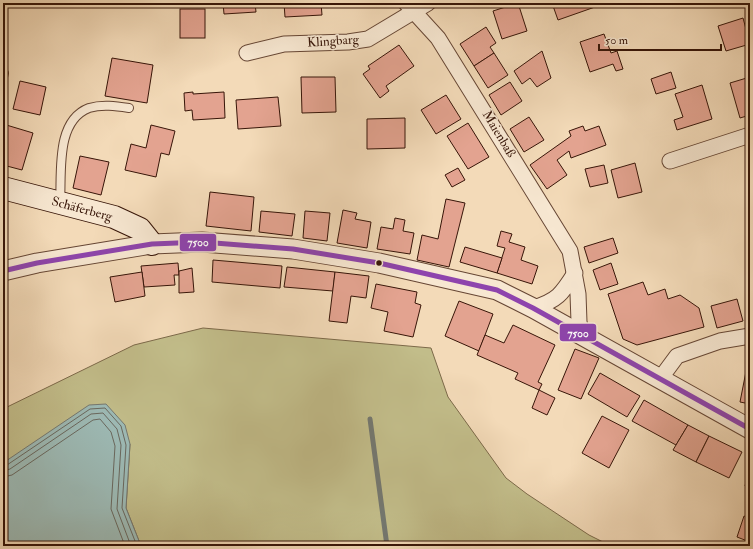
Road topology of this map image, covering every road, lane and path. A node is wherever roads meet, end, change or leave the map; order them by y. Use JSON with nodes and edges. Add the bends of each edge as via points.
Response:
{"nodes":[{"id":1,"x":428,"y":3,"type":"edge"},
{"id":2,"x":409,"y":7,"type":"edge"},
{"id":3,"x":247,"y":53,"type":"dead end"},
{"id":4,"x":129,"y":108,"type":"dead end"},
{"id":5,"x":750,"y":135,"type":"edge"},
{"id":6,"x":670,"y":161,"type":"dead end"},
{"id":7,"x":3,"y":188,"type":"edge"},
{"id":8,"x":60,"y":203,"type":"junction"},
{"id":9,"x":152,"y":244,"type":"junction"},
{"id":10,"x":3,"y":271,"type":"edge"},
{"id":11,"x":575,"y":273,"type":"junction"},
{"id":12,"x":533,"y":308,"type":"junction"},
{"id":13,"x":582,"y":335,"type":"junction"},
{"id":14,"x":750,"y":336,"type":"edge"},
{"id":15,"x":660,"y":379,"type":"junction"},
{"id":16,"x":750,"y":429,"type":"edge"}],
"edges":[{"from":1,"to":2,"type":"street","name":"Klingbarg"},
{"from":2,"to":3,"type":"street","name":"Klingbarg","via":[[368,39],[284,44]]},
{"from":2,"to":11,"type":"street","name":"Maienbaß","via":[[438,38],[472,90],[570,251]]},
{"from":4,"to":8,"type":"lane","via":[[89,108],[76,117],[66,132],[62,148]]},
{"from":5,"to":6,"type":"street"},
{"from":7,"to":8,"type":"main road","name":"Schäferberg"},
{"from":8,"to":9,"type":"main road","name":"Schäferberg","via":[[114,217],[140,229]]},
{"from":9,"to":10,"type":"street"},
{"from":9,"to":12,"type":"street","via":[[202,242],[292,249],[379,263],[497,290]]},
{"from":11,"to":12,"type":"street","via":[[566,289],[551,303]]},
{"from":11,"to":13,"type":"street","name":"Maienbaß"},
{"from":12,"to":13,"type":"street"},
{"from":13,"to":15,"type":"street"},
{"from":14,"to":15,"type":"street","via":[[720,341],[677,356]]},
{"from":15,"to":16,"type":"street"}]}
